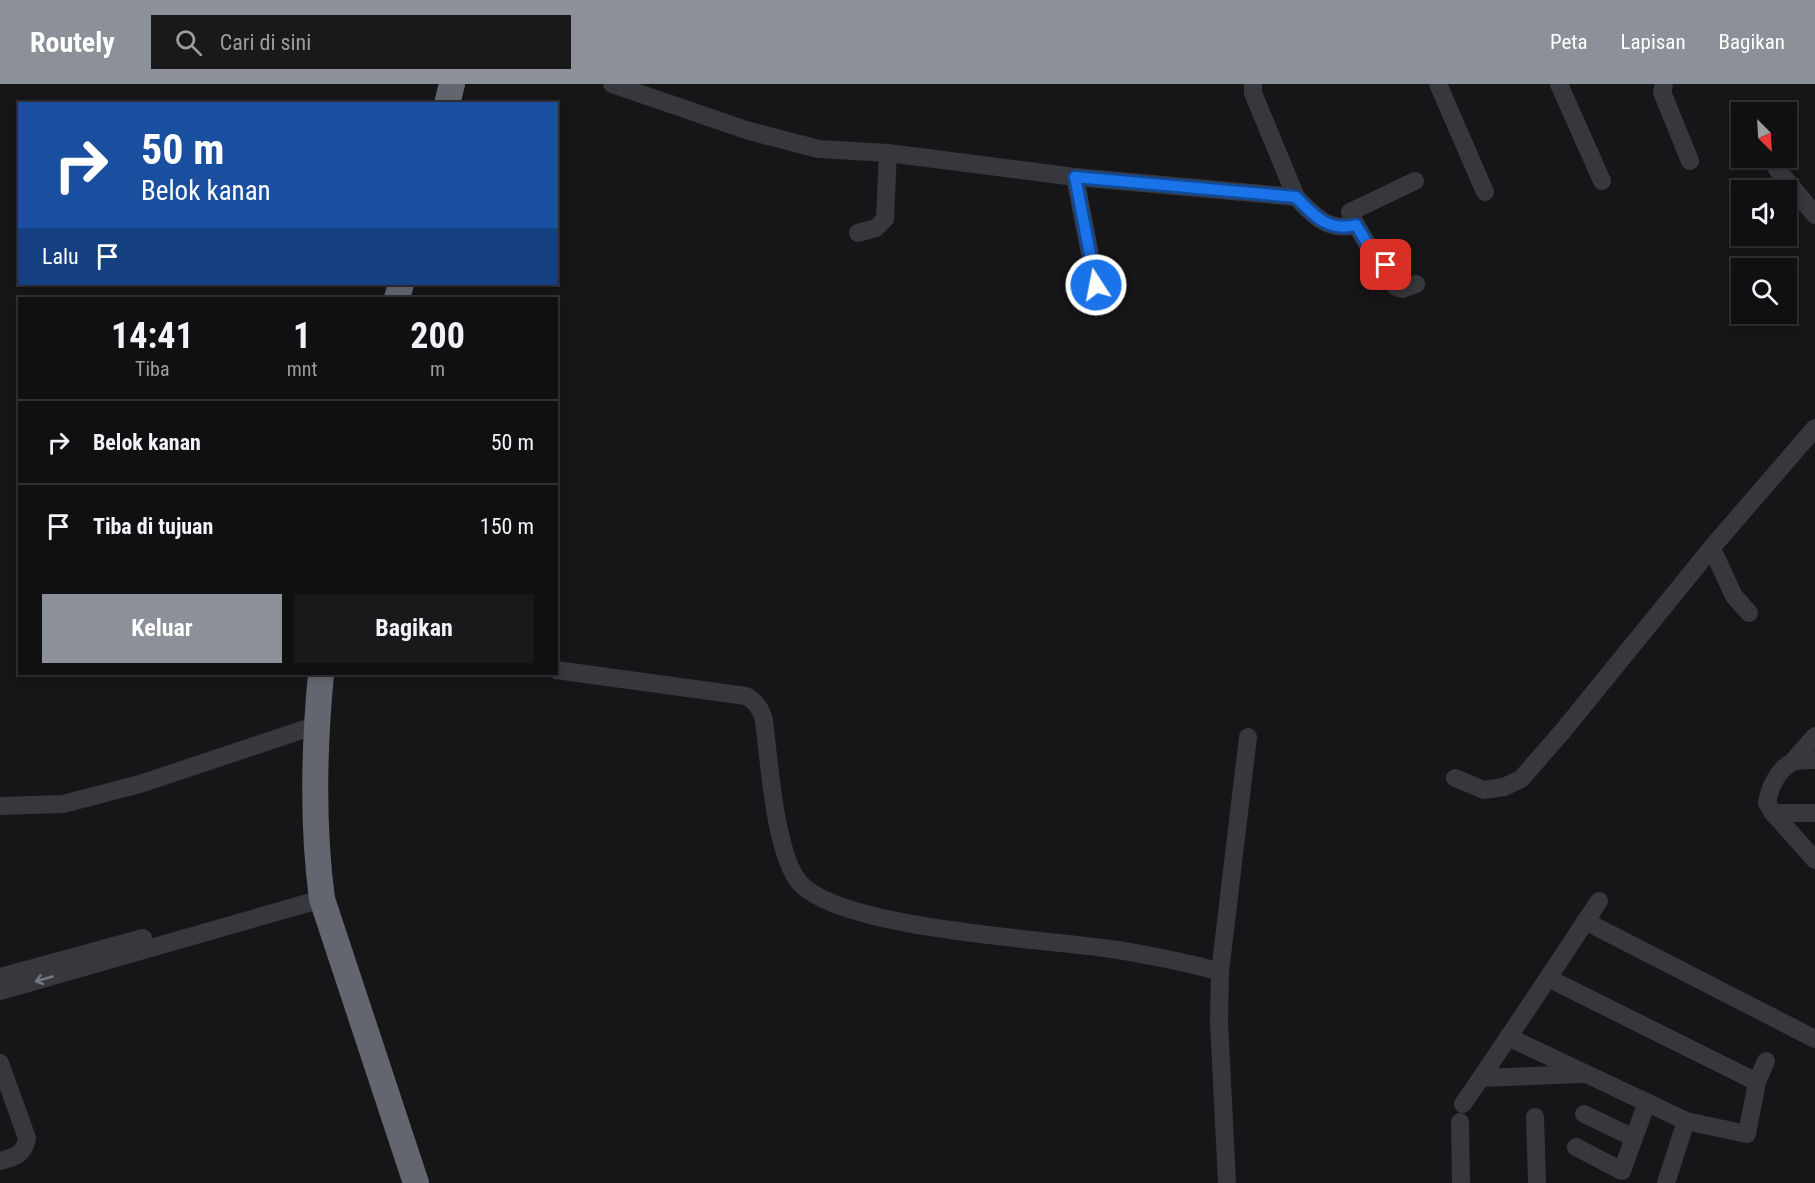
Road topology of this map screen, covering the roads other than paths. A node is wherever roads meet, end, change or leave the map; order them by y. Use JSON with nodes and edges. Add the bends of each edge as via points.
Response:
{"nodes":[{"id":1,"x":452,"y":84,"type":"edge"},
{"id":2,"x":612,"y":84,"type":"edge"},
{"id":3,"x":1253,"y":84,"type":"edge"},
{"id":4,"x":1438,"y":84,"type":"edge"},
{"id":5,"x":1559,"y":84,"type":"edge"},
{"id":6,"x":1664,"y":84,"type":"edge"},
{"id":7,"x":448,"y":102,"type":"edge"},
{"id":8,"x":888,"y":153,"type":"junction"},
{"id":9,"x":1690,"y":161,"type":"dead end"},
{"id":10,"x":1777,"y":169,"type":"dead end"},
{"id":11,"x":1075,"y":177,"type":"junction"},
{"id":12,"x":1415,"y":181,"type":"dead end"},
{"id":13,"x":1602,"y":182,"type":"dead end"},
{"id":14,"x":1485,"y":192,"type":"dead end"},
{"id":15,"x":1296,"y":197,"type":"junction"},
{"id":16,"x":1815,"y":215,"type":"edge"},
{"id":17,"x":1356,"y":225,"type":"junction"},
{"id":18,"x":858,"y":233,"type":"dead end"},
{"id":19,"x":1416,"y":284,"type":"dead end"},
{"id":20,"x":1096,"y":285,"type":"dead end"},
{"id":21,"x":1815,"y":428,"type":"edge"},
{"id":22,"x":1712,"y":549,"type":"junction"},
{"id":23,"x":1749,"y":613,"type":"dead end"},
{"id":24,"x":558,"y":670,"type":"edge"},
{"id":25,"x":321,"y":675,"type":"edge"},
{"id":26,"x":317,"y":725,"type":"junction"},
{"id":27,"x":1815,"y":736,"type":"edge"},
{"id":28,"x":1248,"y":737,"type":"dead end"},
{"id":29,"x":1815,"y":760,"type":"edge"},
{"id":30,"x":1793,"y":761,"type":"junction"},
{"id":31,"x":1455,"y":778,"type":"dead end"},
{"id":32,"x":0,"y":806,"type":"edge"},
{"id":33,"x":1773,"y":813,"type":"junction"},
{"id":34,"x":1815,"y":813,"type":"edge"},
{"id":35,"x":1815,"y":860,"type":"edge"},
{"id":36,"x":321,"y":893,"type":"junction"},
{"id":37,"x":1599,"y":901,"type":"dead end"},
{"id":38,"x":1586,"y":921,"type":"junction"},
{"id":39,"x":120,"y":951,"type":"junction"},
{"id":40,"x":1220,"y":972,"type":"junction"},
{"id":41,"x":0,"y":977,"type":"edge"},
{"id":42,"x":1548,"y":978,"type":"junction"},
{"id":43,"x":0,"y":991,"type":"edge"},
{"id":44,"x":1508,"y":1037,"type":"junction"},
{"id":45,"x":1815,"y":1039,"type":"edge"},
{"id":46,"x":1766,"y":1060,"type":"dead end"},
{"id":47,"x":0,"y":1064,"type":"edge"},
{"id":48,"x":1587,"y":1074,"type":"junction"},
{"id":49,"x":1481,"y":1078,"type":"junction"},
{"id":50,"x":1757,"y":1082,"type":"junction"},
{"id":51,"x":1647,"y":1102,"type":"junction"},
{"id":52,"x":1584,"y":1114,"type":"dead end"},
{"id":53,"x":1534,"y":1117,"type":"dead end"},
{"id":54,"x":1686,"y":1121,"type":"junction"},
{"id":55,"x":1634,"y":1138,"type":"junction"},
{"id":56,"x":1576,"y":1147,"type":"dead end"},
{"id":57,"x":0,"y":1161,"type":"edge"},
{"id":58,"x":416,"y":1183,"type":"edge"},
{"id":59,"x":1227,"y":1183,"type":"edge"},
{"id":60,"x":1461,"y":1183,"type":"edge"},
{"id":61,"x":1537,"y":1183,"type":"edge"},
{"id":62,"x":1666,"y":1183,"type":"edge"}],
"edges":[{"from":1,"to":7,"type":"highway"},
{"from":2,"to":8,"type":"street","via":[[794,143],[819,149]]},
{"from":3,"to":15,"type":"street","via":[[1253,93]]},
{"from":4,"to":14,"type":"street"},
{"from":5,"to":13,"type":"street"},
{"from":6,"to":9,"type":"street","via":[[1662,92]]},
{"from":8,"to":11,"type":"street"},
{"from":8,"to":18,"type":"street","via":[[885,219],[876,228]]},
{"from":10,"to":16,"type":"street"},
{"from":11,"to":15,"type":"street"},
{"from":11,"to":20,"type":"street"},
{"from":12,"to":17,"type":"street","via":[[1352,210],[1350,215]]},
{"from":15,"to":17,"type":"street","via":[[1331,226]]},
{"from":17,"to":19,"type":"street","via":[[1386,265],[1396,287]]},
{"from":21,"to":22,"type":"street"},
{"from":22,"to":23,"type":"street","via":[[1734,596]]},
{"from":22,"to":31,"type":"street","via":[[1521,779],[1484,790]]},
{"from":24,"to":40,"type":"street","via":[[753,700],[764,720],[785,854],[799,882],[837,906],[906,923],[1117,950]]},
{"from":25,"to":26,"type":"highway"},
{"from":26,"to":32,"type":"street","via":[[140,784],[63,804]]},
{"from":26,"to":36,"type":"highway","via":[[315,790]]},
{"from":27,"to":30,"type":"street"},
{"from":28,"to":40,"type":"street"},
{"from":29,"to":30,"type":"street"},
{"from":30,"to":33,"type":"street","via":[[1771,787],[1767,803]]},
{"from":33,"to":34,"type":"street"},
{"from":33,"to":35,"type":"street"},
{"from":36,"to":39,"type":"street"},
{"from":36,"to":58,"type":"highway"},
{"from":37,"to":38,"type":"street"},
{"from":38,"to":42,"type":"street"},
{"from":38,"to":45,"type":"street"},
{"from":39,"to":41,"type":"street"},
{"from":39,"to":43,"type":"street","one_way":true},
{"from":40,"to":59,"type":"street"},
{"from":42,"to":44,"type":"street"},
{"from":42,"to":50,"type":"street"},
{"from":44,"to":48,"type":"street"},
{"from":44,"to":49,"type":"street"},
{"from":46,"to":50,"type":"street"},
{"from":47,"to":57,"type":"street","via":[[27,1138],[20,1155]]},
{"from":48,"to":49,"type":"street"},
{"from":48,"to":51,"type":"street"},
{"from":49,"to":60,"type":"street","via":[[1461,1113]]},
{"from":50,"to":54,"type":"street","via":[[1747,1134]]},
{"from":51,"to":54,"type":"street"},
{"from":51,"to":55,"type":"street"},
{"from":52,"to":55,"type":"street"},
{"from":53,"to":61,"type":"street"},
{"from":54,"to":62,"type":"street"},
{"from":55,"to":56,"type":"street","via":[[1622,1171]]}]}
